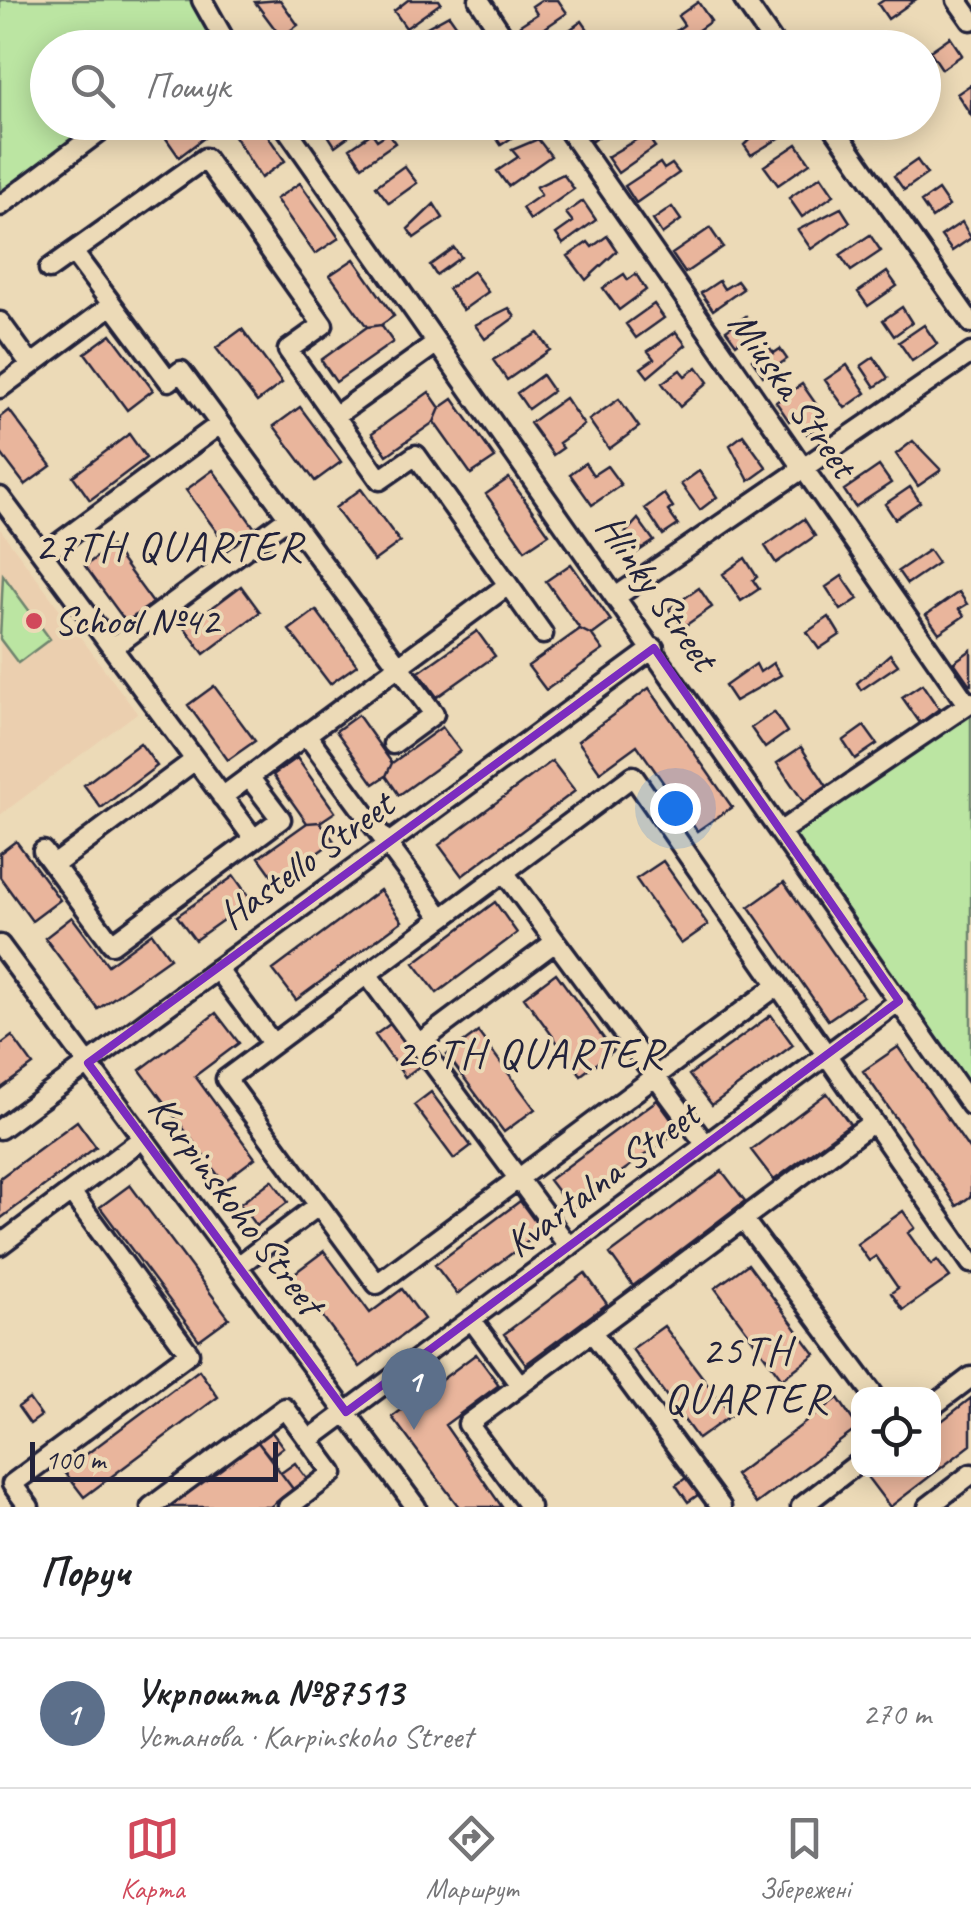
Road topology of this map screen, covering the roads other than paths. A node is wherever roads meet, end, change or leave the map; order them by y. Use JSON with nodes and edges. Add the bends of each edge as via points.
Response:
{"nodes":[{"id":1,"x":202,"y":0,"type":"edge"},
{"id":2,"x":479,"y":0,"type":"edge"},
{"id":3,"x":744,"y":0,"type":"edge"},
{"id":4,"x":957,"y":0,"type":"edge"},
{"id":5,"x":971,"y":20,"type":"edge"},
{"id":6,"x":215,"y":30,"type":"edge"},
{"id":7,"x":500,"y":30,"type":"edge"},
{"id":8,"x":765,"y":30,"type":"edge"},
{"id":9,"x":88,"y":140,"type":"edge"},
{"id":10,"x":295,"y":140,"type":"edge"},
{"id":11,"x":575,"y":140,"type":"edge"},
{"id":12,"x":843,"y":140,"type":"edge"},
{"id":13,"x":0,"y":206,"type":"edge"},
{"id":14,"x":73,"y":252,"type":"junction"},
{"id":15,"x":49,"y":269,"type":"dead end"},
{"id":16,"x":112,"y":305,"type":"junction"},
{"id":17,"x":0,"y":322,"type":"edge"},
{"id":18,"x":971,"y":323,"type":"edge"},
{"id":19,"x":438,"y":342,"type":"junction"},
{"id":20,"x":971,"y":353,"type":"edge"},
{"id":21,"x":31,"y":365,"type":"junction"},
{"id":22,"x":0,"y":388,"type":"edge"},
{"id":23,"x":334,"y":416,"type":"junction"},
{"id":24,"x":220,"y":424,"type":"junction"},
{"id":25,"x":801,"y":469,"type":"junction"},
{"id":26,"x":0,"y":497,"type":"edge"},
{"id":27,"x":289,"y":517,"type":"junction"},
{"id":28,"x":43,"y":555,"type":"junction"},
{"id":29,"x":508,"y":585,"type":"junction"},
{"id":30,"x":617,"y":596,"type":"junction"},
{"id":31,"x":543,"y":634,"type":"dead end"},
{"id":32,"x":112,"y":648,"type":"junction"},
{"id":33,"x":654,"y":648,"type":"junction"},
{"id":34,"x":399,"y":666,"type":"junction"},
{"id":35,"x":969,"y":703,"type":"edge"},
{"id":36,"x":306,"y":734,"type":"junction"},
{"id":37,"x":394,"y":744,"type":"dead end"},
{"id":38,"x":195,"y":760,"type":"junction"},
{"id":39,"x":249,"y":776,"type":"junction"},
{"id":40,"x":222,"y":797,"type":"junction"},
{"id":41,"x":781,"y":831,"type":"junction"},
{"id":42,"x":254,"y":839,"type":"junction"},
{"id":43,"x":387,"y":844,"type":"junction"},
{"id":44,"x":504,"y":872,"type":"junction"},
{"id":45,"x":442,"y":918,"type":"junction"},
{"id":46,"x":555,"y":942,"type":"junction"},
{"id":47,"x":0,"y":944,"type":"edge"},
{"id":48,"x":217,"y":968,"type":"junction"},
{"id":49,"x":367,"y":974,"type":"junction"},
{"id":50,"x":778,"y":985,"type":"junction"},
{"id":51,"x":899,"y":1001,"type":"junction"},
{"id":52,"x":273,"y":1044,"type":"junction"},
{"id":53,"x":418,"y":1044,"type":"junction"},
{"id":54,"x":827,"y":1055,"type":"junction"},
{"id":55,"x":88,"y":1063,"type":"junction"},
{"id":56,"x":656,"y":1077,"type":"junction"},
{"id":57,"x":970,"y":1100,"type":"edge"},
{"id":58,"x":874,"y":1122,"type":"junction"},
{"id":59,"x":0,"y":1129,"type":"edge"},
{"id":60,"x":143,"y":1138,"type":"junction"},
{"id":61,"x":706,"y":1145,"type":"junction"},
{"id":62,"x":518,"y":1179,"type":"junction"},
{"id":63,"x":71,"y":1192,"type":"junction"},
{"id":64,"x":319,"y":1205,"type":"junction"},
{"id":65,"x":744,"y":1219,"type":"junction"},
{"id":66,"x":0,"y":1245,"type":"edge"},
{"id":67,"x":569,"y":1247,"type":"junction"},
{"id":68,"x":971,"y":1263,"type":"edge"},
{"id":69,"x":238,"y":1266,"type":"junction"},
{"id":70,"x":472,"y":1319,"type":"junction"},
{"id":71,"x":592,"y":1332,"type":"junction"},
{"id":72,"x":971,"y":1377,"type":"edge"},
{"id":73,"x":520,"y":1385,"type":"junction"},
{"id":74,"x":868,"y":1387,"type":"edge"},
{"id":75,"x":941,"y":1401,"type":"edge"},
{"id":76,"x":346,"y":1412,"type":"junction"},
{"id":77,"x":309,"y":1440,"type":"junction"},
{"id":78,"x":851,"y":1468,"type":"edge"},
{"id":79,"x":971,"y":1474,"type":"edge"},
{"id":80,"x":29,"y":1507,"type":"edge"},
{"id":81,"x":150,"y":1507,"type":"edge"},
{"id":82,"x":288,"y":1507,"type":"edge"},
{"id":83,"x":416,"y":1507,"type":"edge"},
{"id":84,"x":530,"y":1507,"type":"edge"},
{"id":85,"x":721,"y":1507,"type":"edge"},
{"id":86,"x":802,"y":1507,"type":"edge"},
{"id":87,"x":928,"y":1507,"type":"edge"}],
"edges":[{"from":1,"to":6,"type":"street"},
{"from":2,"to":7,"type":"street"},
{"from":3,"to":8,"type":"street"},
{"from":4,"to":5,"type":"street"},
{"from":9,"to":13,"type":"street"},
{"from":10,"to":19,"type":"street","name":"Hlinky Street"},
{"from":11,"to":25,"type":"street","name":"Miuska Street"},
{"from":12,"to":18,"type":"street"},
{"from":14,"to":15,"type":"street"},
{"from":14,"to":16,"type":"street"},
{"from":14,"to":23,"type":"street","via":[[205,158],[324,325],[288,350]]},
{"from":16,"to":21,"type":"street"},
{"from":16,"to":24,"type":"street","via":[[169,381],[181,372]]},
{"from":17,"to":21,"type":"street"},
{"from":19,"to":23,"type":"street"},
{"from":19,"to":30,"type":"street","name":"Hlinky Street"},
{"from":20,"to":25,"type":"street"},
{"from":21,"to":22,"type":"street"},
{"from":23,"to":29,"type":"street","via":[[380,480],[416,454]]},
{"from":24,"to":27,"type":"street"},
{"from":24,"to":28,"type":"street"},
{"from":25,"to":30,"type":"street"},
{"from":25,"to":35,"type":"street","name":"Miuska Street"},
{"from":26,"to":28,"type":"street"},
{"from":27,"to":32,"type":"street"},
{"from":27,"to":34,"type":"street"},
{"from":28,"to":32,"type":"street"},
{"from":29,"to":31,"type":"street"},
{"from":29,"to":34,"type":"street"},
{"from":30,"to":33,"type":"street","name":"Hlinky Street"},
{"from":32,"to":38,"type":"street"},
{"from":33,"to":41,"type":"street","name":"Hlinky Street"},
{"from":33,"to":43,"type":"street","name":"Hastello Street"},
{"from":34,"to":36,"type":"street"},
{"from":34,"to":37,"type":"street","via":[[434,714]]},
{"from":35,"to":41,"type":"street","name":"Miuska Street"},
{"from":36,"to":39,"type":"street"},
{"from":36,"to":43,"type":"street"},
{"from":38,"to":40,"type":"street"},
{"from":38,"to":42,"type":"street","via":[[49,858],[112,944]]},
{"from":39,"to":40,"type":"street"},
{"from":39,"to":42,"type":"street","via":[[281,819]]},
{"from":40,"to":42,"type":"street"},
{"from":41,"to":51,"type":"street","name":"Hlinky Street"},
{"from":43,"to":45,"type":"street"},
{"from":43,"to":48,"type":"street","name":"Hastello Street"},
{"from":44,"to":45,"type":"street"},
{"from":44,"to":46,"type":"street"},
{"from":44,"to":50,"type":"street","via":[[633,776]]},
{"from":45,"to":49,"type":"street"},
{"from":46,"to":53,"type":"street"},
{"from":46,"to":56,"type":"street"},
{"from":47,"to":55,"type":"street","name":"Karpinskoho Street"},
{"from":48,"to":52,"type":"street"},
{"from":48,"to":55,"type":"street","name":"Hastello Street"},
{"from":49,"to":52,"type":"street"},
{"from":49,"to":53,"type":"street"},
{"from":50,"to":54,"type":"street"},
{"from":50,"to":56,"type":"street"},
{"from":51,"to":54,"type":"street","name":"Kvartalna Street"},
{"from":51,"to":57,"type":"street","name":"Hlinky Street"},
{"from":52,"to":64,"type":"street","via":[[226,1079]]},
{"from":53,"to":62,"type":"street"},
{"from":54,"to":58,"type":"street"},
{"from":54,"to":61,"type":"street","name":"Kvartalna Street"},
{"from":55,"to":59,"type":"street","name":"Hastello Street"},
{"from":55,"to":60,"type":"street","name":"Karpinskoho Street"},
{"from":56,"to":61,"type":"street"},
{"from":56,"to":62,"type":"street"},
{"from":58,"to":65,"type":"street"},
{"from":58,"to":68,"type":"street"},
{"from":60,"to":63,"type":"street"},
{"from":60,"to":69,"type":"street","name":"Karpinskoho Street"},
{"from":61,"to":67,"type":"street","name":"Kvartalna Street"},
{"from":62,"to":64,"type":"street","via":[[377,1284]]},
{"from":62,"to":67,"type":"street"},
{"from":63,"to":66,"type":"street"},
{"from":63,"to":80,"type":"street","via":[[190,1353],[12,1484]]},
{"from":64,"to":69,"type":"street"},
{"from":65,"to":71,"type":"street"},
{"from":65,"to":74,"type":"street"},
{"from":67,"to":70,"type":"street","name":"Kvartalna Street"},
{"from":69,"to":76,"type":"street","name":"Karpinskoho Street"},
{"from":70,"to":73,"type":"street"},
{"from":70,"to":76,"type":"street","name":"Kvartalna Street"},
{"from":71,"to":73,"type":"street"},
{"from":71,"to":85,"type":"street"},
{"from":72,"to":75,"type":"street"},
{"from":73,"to":84,"type":"street","via":[[468,1424]]},
{"from":76,"to":77,"type":"street","name":"Kvartalna Street"},
{"from":76,"to":83,"type":"street","name":"Karpinskoho Street"},
{"from":77,"to":81,"type":"street","via":[[284,1408]]},
{"from":77,"to":82,"type":"street","via":[[333,1473]]},
{"from":78,"to":86,"type":"street"},
{"from":79,"to":87,"type":"street"}]}
